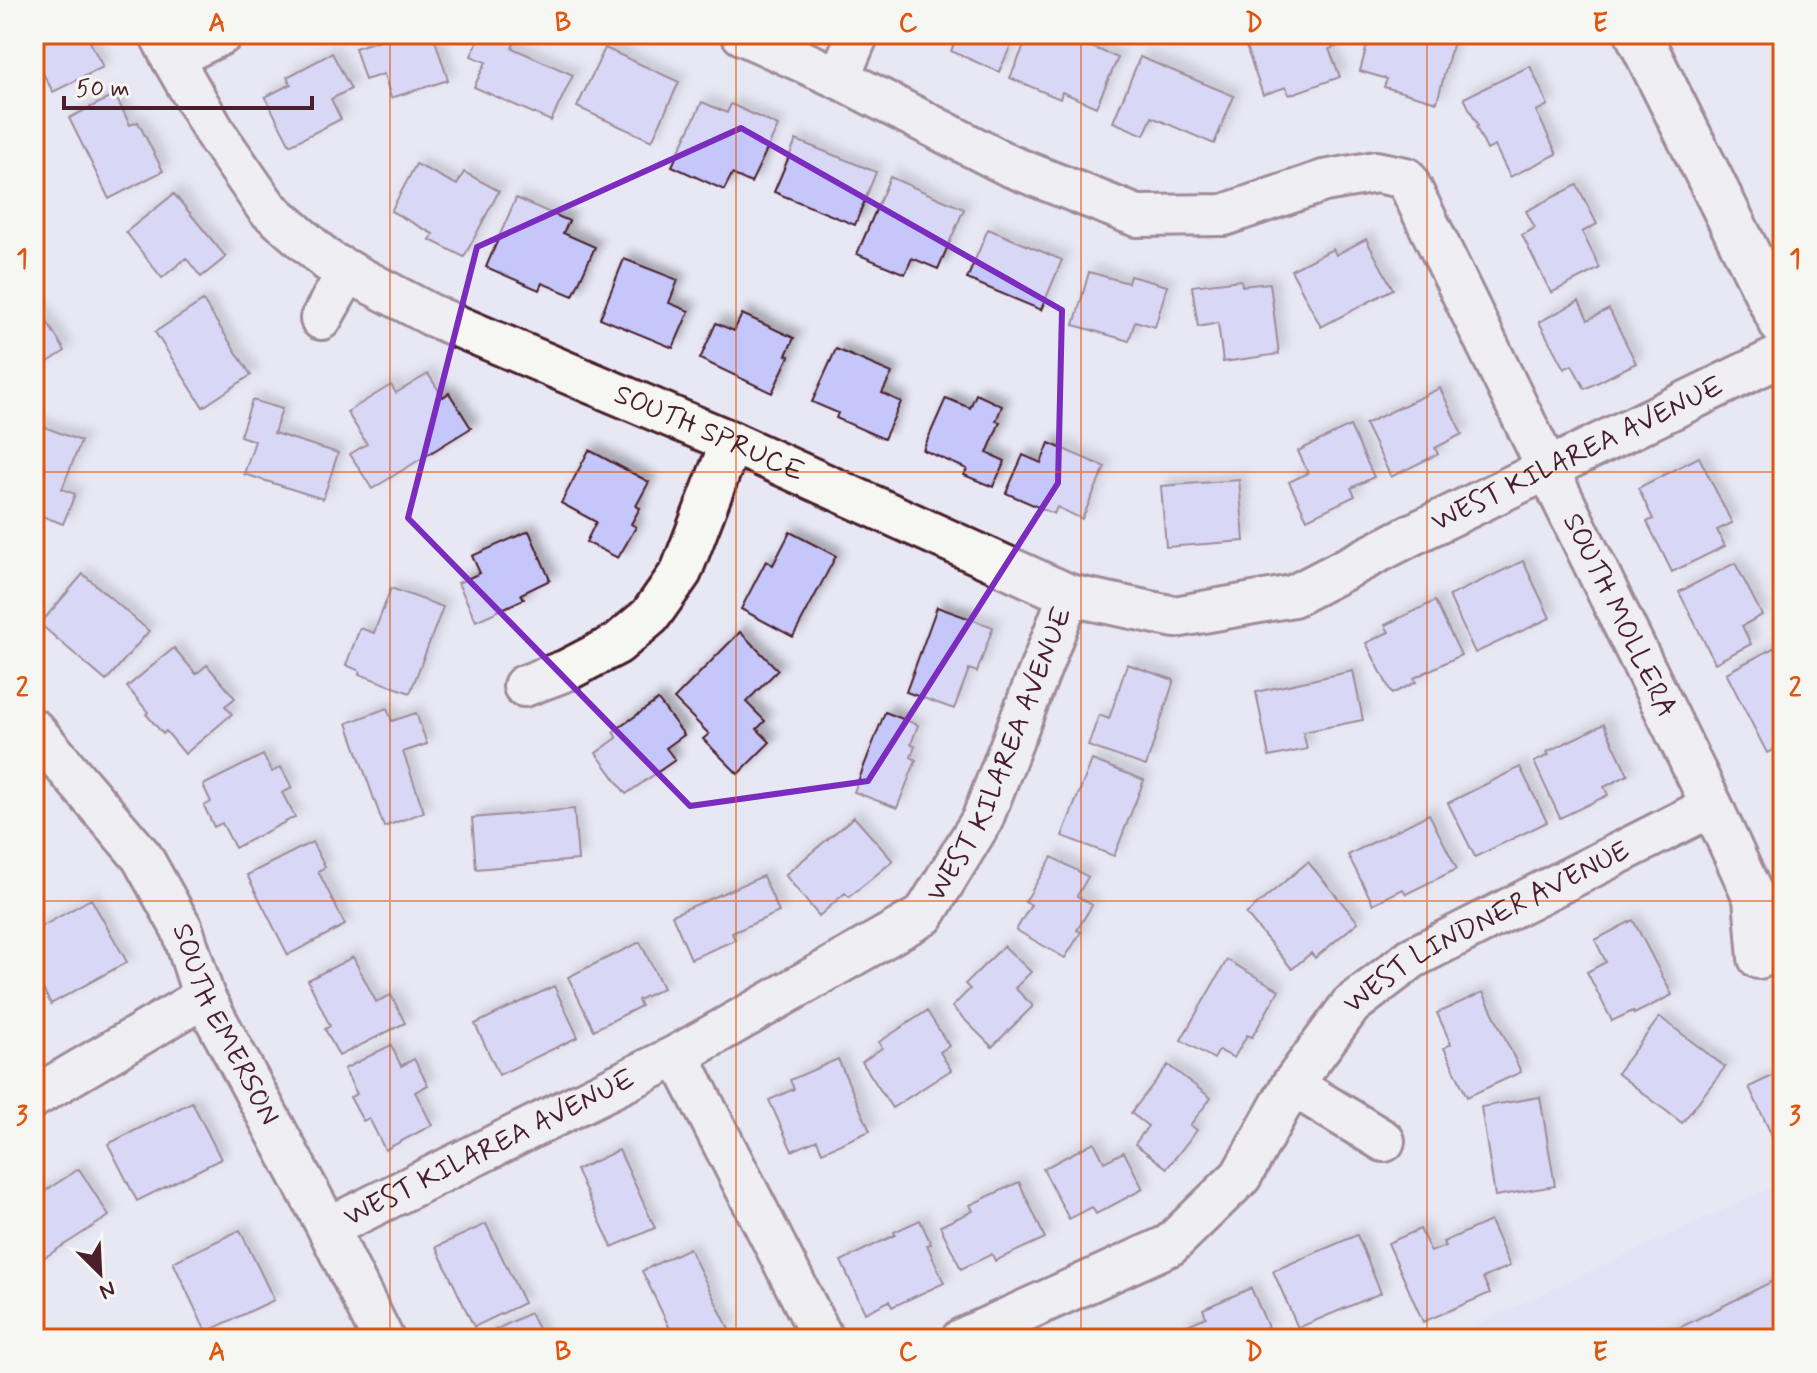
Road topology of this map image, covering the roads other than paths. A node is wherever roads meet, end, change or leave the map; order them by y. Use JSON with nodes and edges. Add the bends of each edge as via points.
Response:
{"nodes":[{"id":1,"x":222,"y":34,"type":"edge"},
{"id":2,"x":742,"y":34,"type":"edge"},
{"id":3,"x":858,"y":34,"type":"edge"},
{"id":4,"x":1638,"y":34,"type":"edge"},
{"id":5,"x":166,"y":46,"type":"edge"},
{"id":6,"x":839,"y":78,"type":"junction"},
{"id":7,"x":348,"y":271,"type":"junction"},
{"id":8,"x":321,"y":319,"type":"dead end"},
{"id":9,"x":1783,"y":325,"type":"edge"},
{"id":10,"x":1783,"y":355,"type":"edge"},
{"id":11,"x":731,"y":442,"type":"junction"},
{"id":12,"x":1546,"y":469,"type":"junction"},
{"id":13,"x":1069,"y":595,"type":"junction"},
{"id":14,"x":524,"y":686,"type":"dead end"},
{"id":15,"x":34,"y":730,"type":"edge"},
{"id":16,"x":1712,"y":806,"type":"junction"},
{"id":17,"x":1759,"y":958,"type":"dead end"},
{"id":18,"x":204,"y":997,"type":"junction"},
{"id":19,"x":678,"y":1055,"type":"junction"},
{"id":20,"x":1292,"y":1085,"type":"junction"},
{"id":21,"x":34,"y":1097,"type":"edge"},
{"id":22,"x":1384,"y":1141,"type":"dead end"},
{"id":23,"x":328,"y":1228,"type":"junction"},
{"id":24,"x":383,"y":1339,"type":"edge"},
{"id":25,"x":823,"y":1339,"type":"edge"},
{"id":26,"x":962,"y":1339,"type":"edge"}],
"edges":[{"from":1,"to":5,"type":"street"},
{"from":2,"to":6,"type":"street"},
{"from":3,"to":6,"type":"street"},
{"from":4,"to":9,"type":"main road"},
{"from":5,"to":7,"type":"street","name":"SOUTH SPRUCE","via":[[215,133],[267,208],[328,261]]},
{"from":6,"to":12,"type":"street","name":"SOUTH MOLLERA","via":[[1008,165],[1137,216],[1224,215],[1324,181],[1376,172],[1406,178]]},
{"from":7,"to":8,"type":"street"},
{"from":7,"to":11,"type":"street","name":"SOUTH SPRUCE","via":[[431,315]]},
{"from":10,"to":12,"type":"street","name":"WEST KILAREA AVENUE"},
{"from":11,"to":13,"type":"street","name":"SOUTH SPRUCE"},
{"from":11,"to":14,"type":"street","via":[[681,572],[650,616],[617,644]]},
{"from":12,"to":13,"type":"street","name":"WEST KILAREA AVENUE","via":[[1293,596],[1175,617]]},
{"from":12,"to":16,"type":"street","name":"SOUTH MOLLERA"},
{"from":13,"to":19,"type":"street","name":"WEST KILAREA AVENUE","via":[[982,820],[924,915]]},
{"from":15,"to":18,"type":"street","name":"SOUTH EMERSON","via":[[142,857],[182,929]]},
{"from":16,"to":17,"type":"street","name":"SOUTH MOLLERA","via":[[1754,898]]},
{"from":16,"to":20,"type":"street","name":"WEST LINDNER AVENUE","via":[[1412,958],[1351,1005]]},
{"from":18,"to":21,"type":"street"},
{"from":18,"to":23,"type":"street","name":"SOUTH EMERSON"},
{"from":19,"to":23,"type":"street","name":"WEST KILAREA AVENUE"},
{"from":19,"to":25,"type":"street"},
{"from":20,"to":22,"type":"street"},
{"from":20,"to":26,"type":"street","name":"WEST LINDNER AVENUE","via":[[1241,1176],[1170,1245]]},
{"from":23,"to":24,"type":"street","name":"SOUTH EMERSON"}]}
